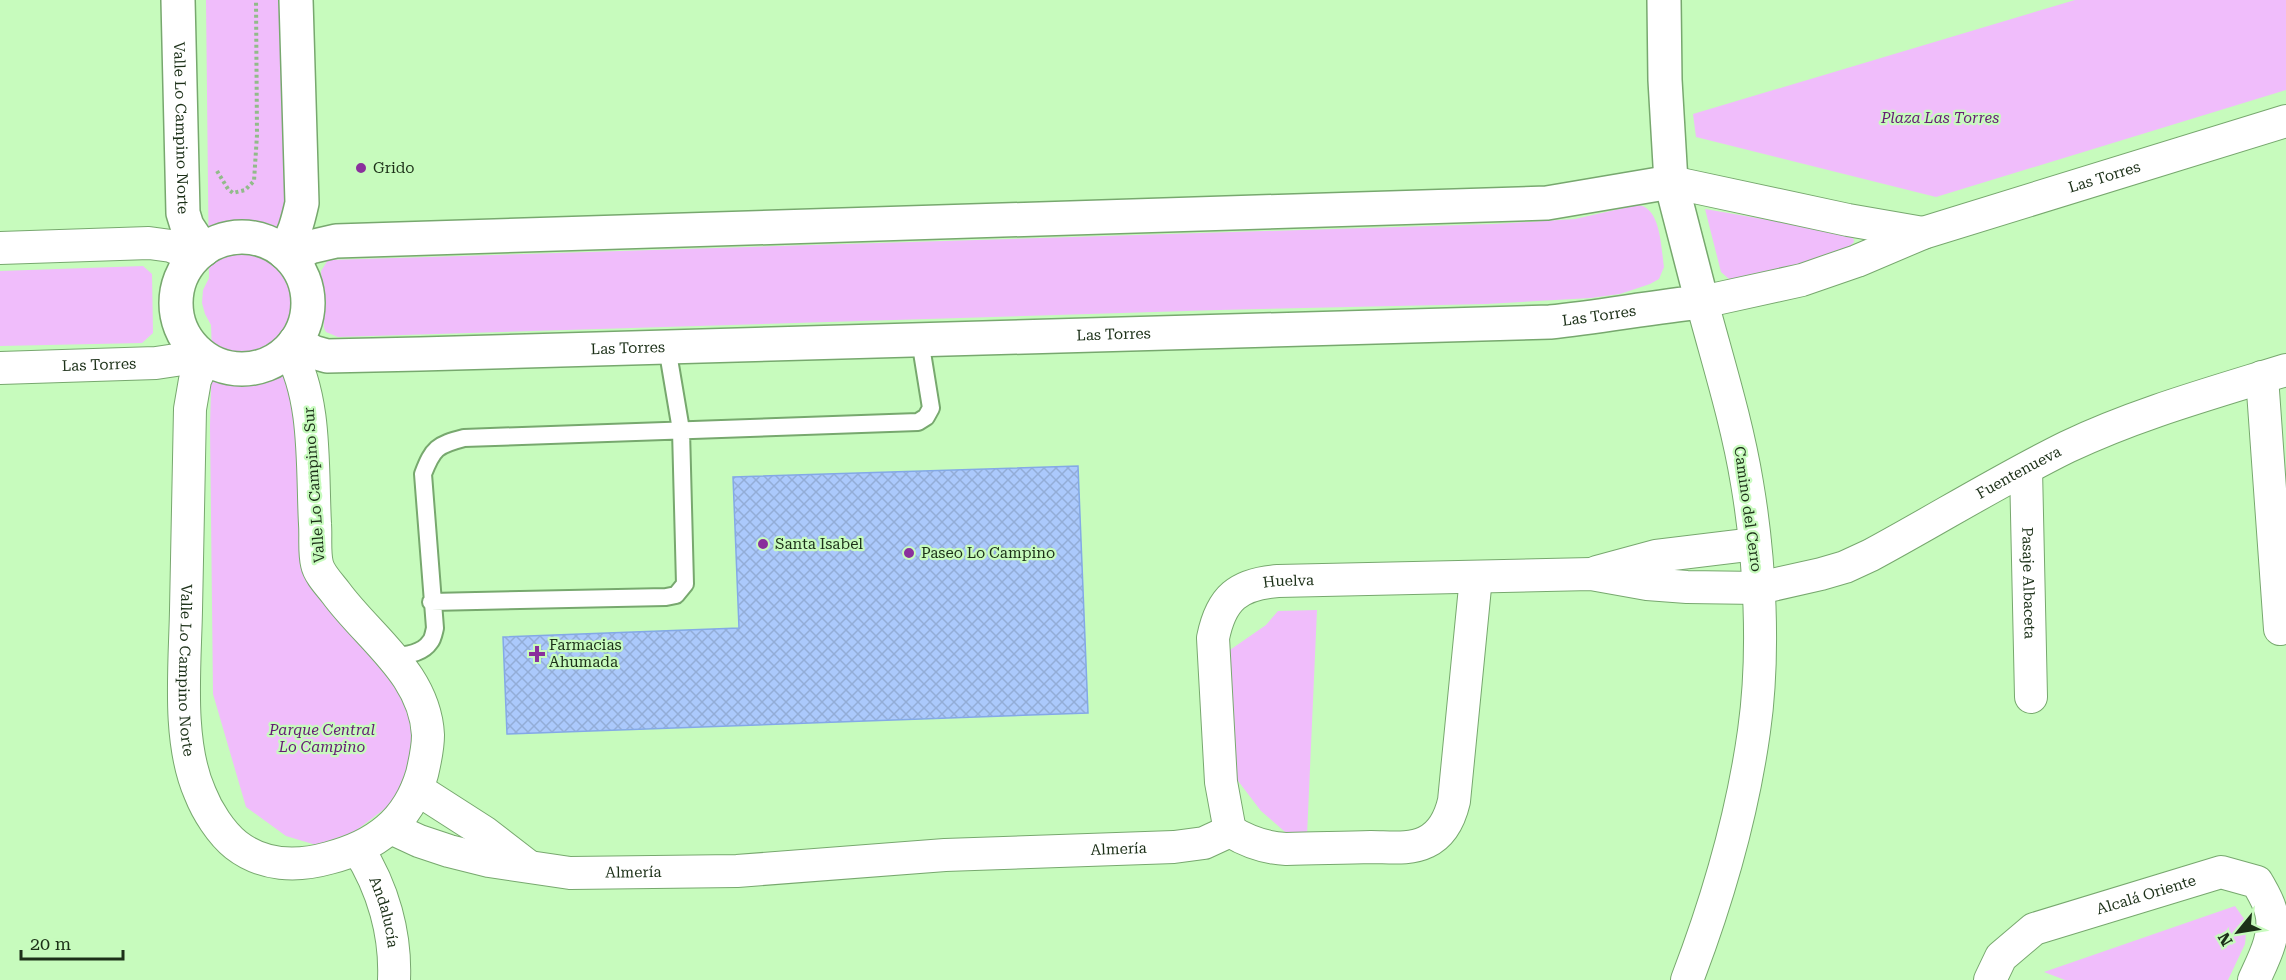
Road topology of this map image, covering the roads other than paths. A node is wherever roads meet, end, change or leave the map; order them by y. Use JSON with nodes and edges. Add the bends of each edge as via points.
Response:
{"nodes":[{"id":1,"x":296,"y":0,"type":"edge"},
{"id":2,"x":1664,"y":0,"type":"edge"},
{"id":3,"x":171,"y":1,"type":"edge"},
{"id":4,"x":2286,"y":121,"type":"edge"},
{"id":5,"x":1671,"y":182,"type":"junction"},
{"id":6,"x":1923,"y":233,"type":"junction"},
{"id":7,"x":0,"y":248,"type":"edge"},
{"id":8,"x":199,"y":253,"type":"junction"},
{"id":9,"x":287,"y":255,"type":"junction"},
{"id":10,"x":1702,"y":302,"type":"junction"},
{"id":11,"x":920,"y":340,"type":"junction"},
{"id":12,"x":292,"y":346,"type":"junction"},
{"id":13,"x":667,"y":347,"type":"junction"},
{"id":14,"x":201,"y":354,"type":"junction"},
{"id":15,"x":0,"y":368,"type":"edge"},
{"id":16,"x":2274,"y":374,"type":"edge"},
{"id":17,"x":681,"y":430,"type":"junction"},
{"id":18,"x":2026,"y":469,"type":"junction"},
{"id":19,"x":1755,"y":544,"type":"junction"},
{"id":20,"x":1591,"y":574,"type":"junction"},
{"id":21,"x":1476,"y":578,"type":"junction"},
{"id":22,"x":1759,"y":588,"type":"junction"},
{"id":23,"x":431,"y":602,"type":"junction"},
{"id":24,"x":2280,"y":629,"type":"dead end"},
{"id":25,"x":390,"y":656,"type":"junction"},
{"id":26,"x":2031,"y":697,"type":"dead end"},
{"id":27,"x":417,"y":789,"type":"junction"},
{"id":28,"x":391,"y":828,"type":"junction"},
{"id":29,"x":1230,"y":831,"type":"junction"},
{"id":30,"x":358,"y":849,"type":"junction"},
{"id":31,"x":529,"y":866,"type":"junction"},
{"id":32,"x":394,"y":980,"type":"edge"},
{"id":33,"x":1687,"y":980,"type":"edge"},
{"id":34,"x":1990,"y":980,"type":"edge"},
{"id":35,"x":2254,"y":980,"type":"edge"}],
"edges":[{"from":1,"to":9,"type":"street","via":[[302,203]]},
{"from":2,"to":5,"type":"street","name":"Camino del Cerro"},
{"from":3,"to":8,"type":"street","name":"Valle Lo Campino Norte","via":[[183,213]]},
{"from":4,"to":6,"type":"street","name":"Las Torres"},
{"from":5,"to":6,"type":"street","name":"Las Torres"},
{"from":5,"to":9,"type":"street","name":"Las Torres","via":[[1547,203],[336,241]]},
{"from":5,"to":10,"type":"street","name":"Camino del Cerro"},
{"from":6,"to":10,"type":"street","name":"Las Torres","via":[[1802,280]]},
{"from":7,"to":8,"type":"street","via":[[149,243]]},
{"from":8,"to":9,"type":"street","via":[[215,242],[243,237],[271,244]]},
{"from":8,"to":14,"type":"street","via":[[179,281],[176,311],[180,326]]},
{"from":9,"to":12,"type":"street","via":[[300,270],[308,299],[307,315]]},
{"from":10,"to":11,"type":"street","name":"Las Torres","via":[[1550,322]]},
{"from":10,"to":19,"type":"street","name":"Camino del Cerro","via":[[1739,440]]},
{"from":11,"to":13,"type":"street","name":"Las Torres"},
{"from":11,"to":17,"type":"lane","via":[[931,408],[918,422]]},
{"from":12,"to":13,"type":"street","name":"Las Torres","via":[[342,356]]},
{"from":12,"to":14,"type":"street","via":[[263,366],[249,369],[219,364]]},
{"from":12,"to":25,"type":"street","name":"Valle Lo Campino Sur","via":[[307,393],[317,566],[348,609]]},
{"from":13,"to":17,"type":"lane"},
{"from":14,"to":15,"type":"street","name":"Las Torres","via":[[156,363]]},
{"from":14,"to":30,"type":"street","name":"Valle Lo Campino Norte","via":[[190,409],[184,699],[190,762],[200,793],[236,845],[284,865],[307,864]]},
{"from":16,"to":18,"type":"street","name":"Fuentenueva","via":[[2109,429]]},
{"from":16,"to":24,"type":"street"},
{"from":17,"to":23,"type":"lane","via":[[464,438],[446,443],[430,454],[423,474]]},
{"from":17,"to":23,"type":"lane","via":[[685,584],[676,595]]},
{"from":18,"to":22,"type":"street","name":"Fuentenueva","via":[[1845,567]]},
{"from":18,"to":26,"type":"street","name":"Pasaje Albaceta"},
{"from":19,"to":20,"type":"street","name":"Huelva","via":[[1656,556]]},
{"from":19,"to":22,"type":"street","name":"Camino del Cerro"},
{"from":20,"to":21,"type":"street","name":"Huelva"},
{"from":20,"to":22,"type":"street","name":"Huelva","via":[[1657,585]]},
{"from":21,"to":29,"type":"street","via":[[1454,801],[1445,826],[1436,836],[1404,847],[1286,849],[1255,844]]},
{"from":21,"to":29,"type":"street","name":"Huelva","via":[[1260,583],[1227,600],[1217,618],[1213,638],[1221,782]]},
{"from":22,"to":33,"type":"street","name":"Camino del Cerro","via":[[1755,729],[1746,785],[1718,895]]},
{"from":23,"to":25,"type":"lane","via":[[435,628],[430,642],[405,656]]},
{"from":25,"to":27,"type":"street","name":"Valle Lo Campino Sur","via":[[405,672],[425,713],[426,758]]},
{"from":27,"to":28,"type":"street","name":"Valle Lo Campino Sur"},
{"from":27,"to":31,"type":"street","name":"Almería"},
{"from":28,"to":30,"type":"street","name":"Valle Lo Campino Sur"},
{"from":28,"to":31,"type":"street","name":"Almería","via":[[449,852]]},
{"from":29,"to":31,"type":"street","name":"Almería","via":[[1204,843],[1182,847],[945,855],[737,870],[570,873]]},
{"from":30,"to":32,"type":"street","name":"Andalucía","via":[[372,871],[382,899],[395,956]]},
{"from":34,"to":35,"type":"street","name":"Alcalá Oriente","via":[[2001,957],[2034,929],[2221,872],[2257,882],[2271,912],[2272,932]]}]}
